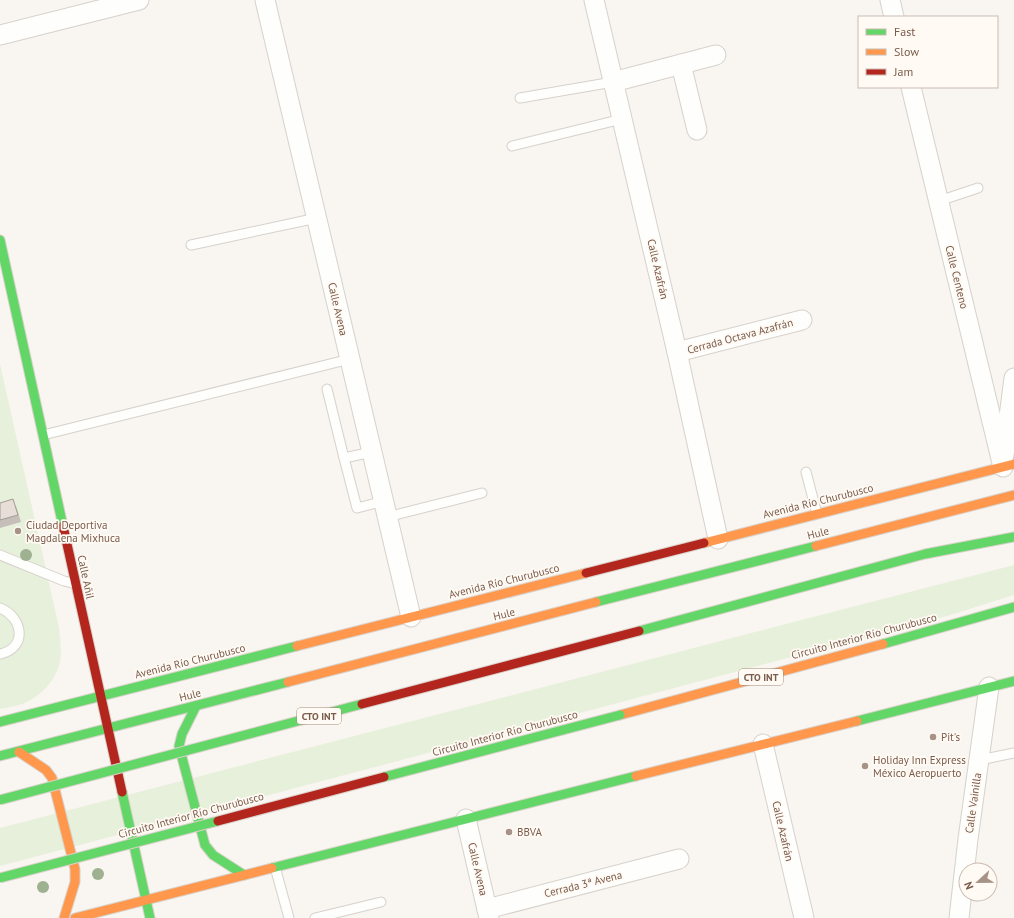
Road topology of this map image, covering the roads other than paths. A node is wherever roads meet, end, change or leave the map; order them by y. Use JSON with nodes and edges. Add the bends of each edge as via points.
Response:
{"nodes":[{"id":1,"x":139,"y":0,"type":"edge"},
{"id":2,"x":265,"y":0,"type":"edge"},
{"id":3,"x":594,"y":0,"type":"edge"},
{"id":4,"x":890,"y":0,"type":"edge"},
{"id":5,"x":894,"y":16,"type":"edge"},
{"id":6,"x":0,"y":35,"type":"edge"},
{"id":7,"x":716,"y":55,"type":"dead end"},
{"id":8,"x":681,"y":64,"type":"junction"},
{"id":9,"x":613,"y":82,"type":"junction"},
{"id":10,"x":911,"y":88,"type":"edge"},
{"id":11,"x":520,"y":98,"type":"dead end"},
{"id":12,"x":622,"y":119,"type":"junction"},
{"id":13,"x":697,"y":130,"type":"dead end"},
{"id":14,"x":512,"y":146,"type":"dead end"},
{"id":15,"x":978,"y":188,"type":"dead end"},
{"id":16,"x":938,"y":201,"type":"junction"},
{"id":17,"x":317,"y":218,"type":"junction"},
{"id":18,"x":0,"y":240,"type":"edge"},
{"id":19,"x":191,"y":245,"type":"dead end"},
{"id":20,"x":11,"y":288,"type":"junction"},
{"id":21,"x":0,"y":291,"type":"edge"},
{"id":22,"x":802,"y":320,"type":"dead end"},
{"id":23,"x":678,"y":352,"type":"junction"},
{"id":24,"x":350,"y":359,"type":"junction"},
{"id":25,"x":1014,"y":378,"type":"edge"},
{"id":26,"x":328,"y":389,"type":"dead end"},
{"id":27,"x":43,"y":435,"type":"junction"},
{"id":28,"x":372,"y":452,"type":"junction"},
{"id":29,"x":344,"y":458,"type":"junction"},
{"id":30,"x":1008,"y":465,"type":"edge"},
{"id":31,"x":806,"y":472,"type":"dead end"},
{"id":32,"x":482,"y":493,"type":"dead end"},
{"id":33,"x":1014,"y":495,"type":"edge"},
{"id":34,"x":385,"y":509,"type":"junction"},
{"id":35,"x":817,"y":514,"type":"junction"},
{"id":36,"x":1014,"y":537,"type":"edge"},
{"id":37,"x":718,"y":539,"type":"junction"},
{"id":38,"x":0,"y":555,"type":"edge"},
{"id":39,"x":76,"y":584,"type":"junction"},
{"id":40,"x":0,"y":608,"type":"edge"},
{"id":41,"x":1012,"y":608,"type":"edge"},
{"id":42,"x":444,"y":609,"type":"junction"},
{"id":43,"x":458,"y":613,"type":"dead end"},
{"id":44,"x":411,"y":617,"type":"junction"},
{"id":45,"x":487,"y":623,"type":"dead end"},
{"id":46,"x":501,"y":628,"type":"junction"},
{"id":47,"x":0,"y":654,"type":"edge"},
{"id":48,"x":1014,"y":681,"type":"edge"},
{"id":49,"x":989,"y":688,"type":"junction"},
{"id":50,"x":100,"y":696,"type":"junction"},
{"id":51,"x":196,"y":706,"type":"junction"},
{"id":52,"x":0,"y":722,"type":"edge"},
{"id":53,"x":108,"y":729,"type":"junction"},
{"id":54,"x":763,"y":744,"type":"junction"},
{"id":55,"x":19,"y":752,"type":"junction"},
{"id":56,"x":1014,"y":753,"type":"edge"},
{"id":57,"x":0,"y":756,"type":"edge"},
{"id":58,"x":980,"y":760,"type":"junction"},
{"id":59,"x":0,"y":800,"type":"edge"},
{"id":60,"x":466,"y":819,"type":"junction"},
{"id":61,"x":679,"y":859,"type":"dead end"},
{"id":62,"x":275,"y":867,"type":"junction"},
{"id":63,"x":244,"y":875,"type":"junction"},
{"id":64,"x":0,"y":878,"type":"edge"},
{"id":65,"x":146,"y":900,"type":"junction"},
{"id":66,"x":381,"y":902,"type":"dead end"},
{"id":67,"x":488,"y":914,"type":"edge"},
{"id":68,"x":64,"y":918,"type":"edge"},
{"id":69,"x":75,"y":918,"type":"edge"},
{"id":70,"x":150,"y":918,"type":"edge"},
{"id":71,"x":289,"y":918,"type":"edge"},
{"id":72,"x":315,"y":918,"type":"edge"},
{"id":73,"x":804,"y":918,"type":"edge"},
{"id":74,"x":959,"y":918,"type":"edge"}],
"edges":[{"from":1,"to":6,"type":"street"},
{"from":2,"to":17,"type":"street","name":"Calle Avena"},
{"from":3,"to":9,"type":"street","name":"Calle Azafrán"},
{"from":4,"to":5,"type":"street"},
{"from":7,"to":8,"type":"street"},
{"from":8,"to":9,"type":"street"},
{"from":8,"to":13,"type":"street"},
{"from":9,"to":11,"type":"lane"},
{"from":9,"to":12,"type":"street","name":"Calle Azafrán"},
{"from":10,"to":16,"type":"street","name":"Calle Centeno"},
{"from":12,"to":14,"type":"lane"},
{"from":12,"to":23,"type":"street","name":"Calle Azafrán"},
{"from":15,"to":16,"type":"lane"},
{"from":16,"to":30,"type":"street","name":"Calle Centeno"},
{"from":17,"to":19,"type":"lane"},
{"from":17,"to":24,"type":"street","name":"Calle Avena"},
{"from":18,"to":20,"type":"main road","name":"Calle Añil"},
{"from":20,"to":21,"type":"lane"},
{"from":20,"to":27,"type":"main road","name":"Calle Añil"},
{"from":22,"to":23,"type":"street","name":"Cerrada Octava Azafrán"},
{"from":23,"to":37,"type":"street","name":"Calle Azafrán"},
{"from":24,"to":27,"type":"lane"},
{"from":24,"to":28,"type":"street","name":"Calle Avena"},
{"from":25,"to":30,"type":"street"},
{"from":26,"to":29,"type":"lane"},
{"from":27,"to":39,"type":"main road","name":"Calle Añil"},
{"from":28,"to":29,"type":"lane"},
{"from":28,"to":34,"type":"street","name":"Calle Avena"},
{"from":29,"to":34,"type":"lane","via":[[357,508]]},
{"from":30,"to":35,"type":"main road","name":"Avenida Río Churubusco"},
{"from":31,"to":35,"type":"lane"},
{"from":32,"to":34,"type":"lane"},
{"from":33,"to":46,"type":"main road","name":"Hule"},
{"from":34,"to":44,"type":"street","name":"Calle Avena"},
{"from":35,"to":37,"type":"main road","name":"Avenida Río Churubusco"},
{"from":36,"to":59,"type":"main road","number":"CTO INT","bridge":true,"via":[[925,554]]},
{"from":37,"to":42,"type":"main road","name":"Avenida Río Churubusco"},
{"from":38,"to":39,"type":"lane"},
{"from":39,"to":50,"type":"main road","name":"Calle Añil"},
{"from":40,"to":47,"type":"lane","via":[[13,616],[19,629],[19,641],[13,649]]},
{"from":41,"to":64,"type":"main road","name":"Circuito Interior Río Churubusco","number":"CTO INT","bridge":true,"via":[[620,715]]},
{"from":42,"to":43,"type":"main road"},
{"from":42,"to":44,"type":"main road","name":"Avenida Río Churubusco"},
{"from":44,"to":50,"type":"main road","name":"Avenida Río Churubusco"},
{"from":45,"to":46,"type":"main road"},
{"from":46,"to":51,"type":"main road","name":"Hule"},
{"from":48,"to":49,"type":"main road"},
{"from":49,"to":54,"type":"main road"},
{"from":49,"to":58,"type":"street","name":"Calle Vainilla"},
{"from":50,"to":52,"type":"main road","name":"Avenida Río Churubusco","via":[[33,717]]},
{"from":50,"to":53,"type":"main road","name":"Calle Añil"},
{"from":51,"to":53,"type":"main road","name":"Hule"},
{"from":51,"to":63,"type":"main road","via":[[179,746],[205,845],[218,858]]},
{"from":53,"to":55,"type":"main road","name":"Hule","via":[[39,743]]},
{"from":53,"to":65,"type":"main road","name":"Calle Añil"},
{"from":54,"to":60,"type":"main road"},
{"from":54,"to":73,"type":"street","name":"Calle Azafrán"},
{"from":55,"to":57,"type":"main road","name":"Hule"},
{"from":55,"to":68,"type":"main road","via":[[46,770],[52,778],[75,869],[76,882]]},
{"from":56,"to":58,"type":"lane"},
{"from":58,"to":74,"type":"street","name":"Calle Vainilla"},
{"from":60,"to":62,"type":"main road"},
{"from":60,"to":67,"type":"street","name":"Calle Avena"},
{"from":61,"to":67,"type":"street","name":"Cerrada 3ª Avena"},
{"from":62,"to":63,"type":"main road"},
{"from":62,"to":71,"type":"lane"},
{"from":63,"to":65,"type":"main road"},
{"from":65,"to":69,"type":"main road"},
{"from":65,"to":70,"type":"main road","name":"Calle Añil"},
{"from":66,"to":72,"type":"lane"}]}
